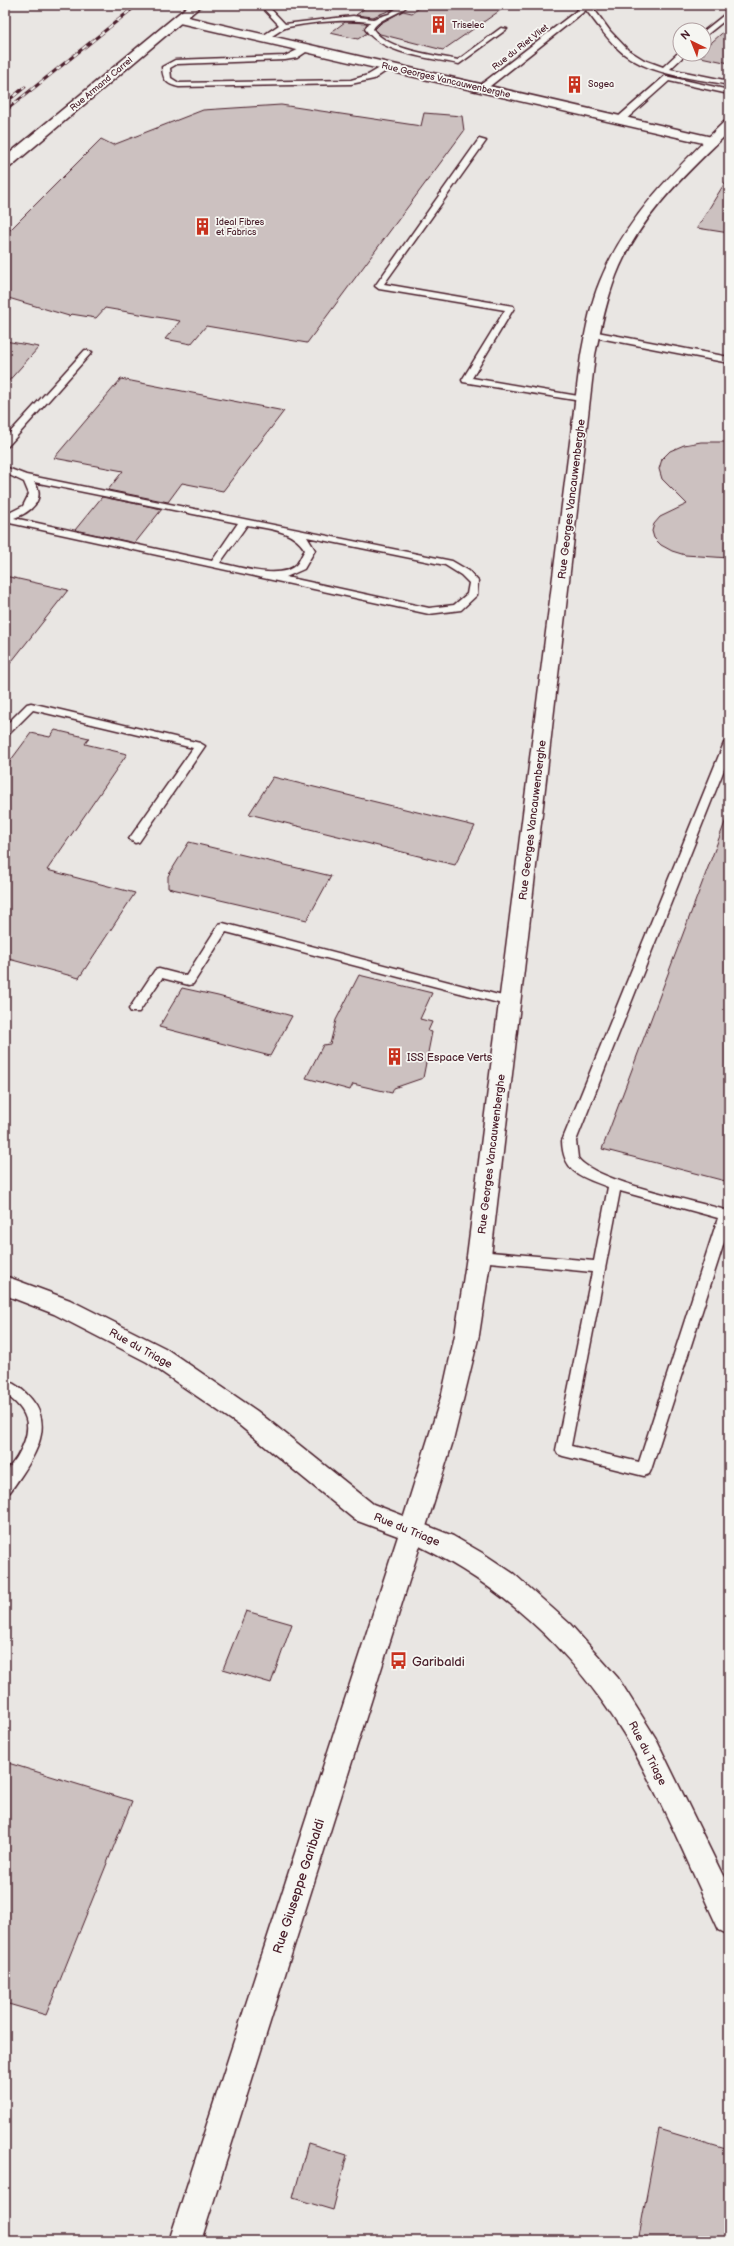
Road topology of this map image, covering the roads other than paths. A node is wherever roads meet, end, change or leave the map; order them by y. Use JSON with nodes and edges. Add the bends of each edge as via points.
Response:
{"nodes":[{"id":1,"x":196,"y":5,"type":"edge"},
{"id":2,"x":263,"y":5,"type":"edge"},
{"id":3,"x":405,"y":5,"type":"edge"},
{"id":4,"x":587,"y":5,"type":"edge"},
{"id":5,"x":729,"y":13,"type":"edge"},
{"id":6,"x":180,"y":19,"type":"junction"},
{"id":7,"x":374,"y":21,"type":"junction"},
{"id":8,"x":283,"y":26,"type":"junction"},
{"id":9,"x":712,"y":28,"type":"edge"},
{"id":10,"x":503,"y":30,"type":"dead end"},
{"id":11,"x":263,"y":38,"type":"junction"},
{"id":12,"x":306,"y":48,"type":"junction"},
{"id":13,"x":673,"y":62,"type":"edge"},
{"id":14,"x":388,"y":67,"type":"junction"},
{"id":15,"x":665,"y":69,"type":"junction"},
{"id":16,"x":729,"y":83,"type":"edge"},
{"id":17,"x":482,"y":88,"type":"junction"},
{"id":18,"x":729,"y":92,"type":"edge"},
{"id":19,"x":620,"y":120,"type":"junction"},
{"id":20,"x":729,"y":125,"type":"edge"},
{"id":21,"x":482,"y":141,"type":"dead end"},
{"id":22,"x":712,"y":141,"type":"junction"},
{"id":23,"x":5,"y":164,"type":"edge"},
{"id":24,"x":592,"y":334,"type":"junction"},
{"id":25,"x":88,"y":352,"type":"dead end"},
{"id":26,"x":729,"y":360,"type":"edge"},
{"id":27,"x":584,"y":400,"type":"junction"},
{"id":28,"x":5,"y":444,"type":"edge"},
{"id":29,"x":5,"y":470,"type":"edge"},
{"id":30,"x":27,"y":478,"type":"junction"},
{"id":31,"x":5,"y":518,"type":"edge"},
{"id":32,"x":245,"y":522,"type":"junction"},
{"id":33,"x":286,"y":530,"type":"junction"},
{"id":34,"x":214,"y":564,"type":"junction"},
{"id":35,"x":260,"y":574,"type":"junction"},
{"id":36,"x":5,"y":732,"type":"edge"},
{"id":37,"x":729,"y":743,"type":"edge"},
{"id":38,"x":135,"y":839,"type":"dead end"},
{"id":39,"x":510,"y":1002,"type":"junction"},
{"id":40,"x":136,"y":1009,"type":"dead end"},
{"id":41,"x":615,"y":1184,"type":"junction"},
{"id":42,"x":479,"y":1256,"type":"junction"},
{"id":43,"x":600,"y":1267,"type":"junction"},
{"id":44,"x":5,"y":1285,"type":"edge"},
{"id":45,"x":5,"y":1386,"type":"edge"},
{"id":46,"x":5,"y":1487,"type":"edge"},
{"id":47,"x":413,"y":1531,"type":"junction"},
{"id":48,"x":729,"y":1920,"type":"edge"},
{"id":49,"x":185,"y":2241,"type":"edge"}],
"edges":[{"from":1,"to":6,"type":"street","name":"Rue Armand Carrel"},
{"from":2,"to":8,"type":"lane"},
{"from":3,"to":7,"type":"lane","via":[[391,15]]},
{"from":4,"to":15,"type":"lane","via":[[628,53]]},
{"from":4,"to":17,"type":"lane","name":"Rue du Riet Vliet"},
{"from":5,"to":9,"type":"lane"},
{"from":6,"to":11,"type":"street","name":"Rue Georges Vancauwenberghe"},
{"from":6,"to":23,"type":"street","name":"Rue Armand Carrel"},
{"from":7,"to":8,"type":"lane","via":[[353,18]]},
{"from":7,"to":10,"type":"lane","via":[[370,32],[382,43],[460,62]]},
{"from":8,"to":11,"type":"lane"},
{"from":11,"to":12,"type":"street","name":"Rue Georges Vancauwenberghe"},
{"from":12,"to":14,"type":"street","name":"Rue Georges Vancauwenberghe"},
{"from":12,"to":14,"type":"lane","via":[[294,56],[285,58],[175,62],[166,68],[167,79],[179,85],[351,82],[371,77]]},
{"from":13,"to":15,"type":"lane"},
{"from":14,"to":17,"type":"street","name":"Rue Georges Vancauwenberghe"},
{"from":15,"to":16,"type":"lane"},
{"from":17,"to":19,"type":"street","name":"Rue Georges Vancauwenberghe"},
{"from":18,"to":19,"type":"lane","via":[[668,78]]},
{"from":19,"to":22,"type":"street","name":"Rue Georges Vancauwenberghe"},
{"from":20,"to":22,"type":"street","name":"Rue Georges Vancauwenberghe"},
{"from":21,"to":27,"type":"lane","via":[[379,286],[510,308],[466,380]]},
{"from":22,"to":24,"type":"street","name":"Rue Georges Vancauwenberghe","via":[[654,200],[628,236],[601,295]]},
{"from":24,"to":26,"type":"lane"},
{"from":24,"to":27,"type":"street","name":"Rue Georges Vancauwenberghe"},
{"from":25,"to":28,"type":"lane"},
{"from":27,"to":39,"type":"street","name":"Rue Georges Vancauwenberghe"},
{"from":29,"to":30,"type":"lane"},
{"from":30,"to":31,"type":"lane","via":[[34,486],[35,495],[21,511]]},
{"from":30,"to":32,"type":"lane"},
{"from":31,"to":34,"type":"lane"},
{"from":32,"to":33,"type":"lane"},
{"from":32,"to":34,"type":"lane"},
{"from":33,"to":35,"type":"lane","via":[[303,538],[310,550],[300,567],[281,575]]},
{"from":33,"to":35,"type":"lane","via":[[448,563],[465,573],[474,583],[472,595],[457,608],[429,611]]},
{"from":34,"to":35,"type":"lane"},
{"from":36,"to":38,"type":"lane","via":[[31,706],[200,746]]},
{"from":37,"to":41,"type":"lane","via":[[569,1141],[570,1159],[575,1166]]},
{"from":39,"to":40,"type":"lane","via":[[223,927],[189,981],[159,973]]},
{"from":39,"to":42,"type":"street","name":"Rue Georges Vancauwenberghe"},
{"from":41,"to":43,"type":"lane"},
{"from":41,"to":43,"type":"lane","via":[[726,1215],[644,1470],[563,1450]]},
{"from":42,"to":43,"type":"lane"},
{"from":42,"to":47,"type":"street","name":"Rue Georges Vancauwenberghe","via":[[467,1335],[454,1394]]},
{"from":44,"to":47,"type":"street","name":"Rue du Triage","via":[[62,1307],[156,1355],[243,1415],[364,1512]]},
{"from":45,"to":46,"type":"lane","via":[[28,1405],[34,1417],[36,1432],[24,1459]]},
{"from":47,"to":48,"type":"street","name":"Rue du Triage","via":[[460,1553],[505,1583],[559,1632],[596,1672],[628,1716],[650,1755]]},
{"from":47,"to":49,"type":"street","name":"Rue Giuseppe Garibaldi"}]}
